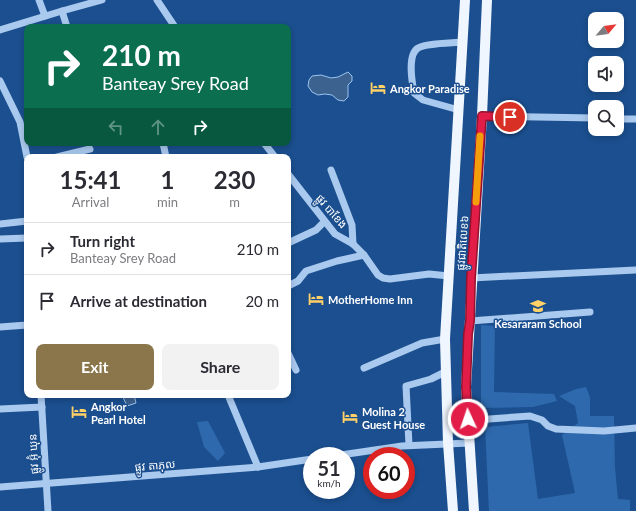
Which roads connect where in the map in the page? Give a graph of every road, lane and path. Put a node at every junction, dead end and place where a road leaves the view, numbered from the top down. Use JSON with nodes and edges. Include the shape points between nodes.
{"nodes":[{"id":1,"x":39,"y":0,"type":"edge"},
{"id":2,"x":102,"y":0,"type":"edge"},
{"id":3,"x":157,"y":0,"type":"edge"},
{"id":4,"x":464,"y":0,"type":"edge"},
{"id":5,"x":487,"y":0,"type":"edge"},
{"id":6,"x":62,"y":11,"type":"junction"},
{"id":7,"x":45,"y":16,"type":"junction"},
{"id":8,"x":66,"y":24,"type":"edge"},
{"id":9,"x":173,"y":24,"type":"edge"},
{"id":10,"x":0,"y":30,"type":"edge"},
{"id":11,"x":462,"y":42,"type":"junction"},
{"id":12,"x":0,"y":81,"type":"edge"},
{"id":13,"x":459,"y":110,"type":"junction"},
{"id":14,"x":482,"y":116,"type":"junction"},
{"id":15,"x":588,"y":118,"type":"edge"},
{"id":16,"x":624,"y":119,"type":"edge"},
{"id":17,"x":636,"y":119,"type":"edge"},
{"id":18,"x":24,"y":142,"type":"edge"},
{"id":19,"x":266,"y":146,"type":"edge"},
{"id":20,"x":90,"y":149,"type":"dead end"},
{"id":21,"x":69,"y":154,"type":"edge"},
{"id":22,"x":273,"y":154,"type":"edge"},
{"id":23,"x":332,"y":170,"type":"dead end"},
{"id":24,"x":291,"y":178,"type":"edge"},
{"id":25,"x":24,"y":221,"type":"edge"},
{"id":26,"x":324,"y":222,"type":"junction"},
{"id":27,"x":0,"y":224,"type":"edge"},
{"id":28,"x":24,"y":238,"type":"edge"},
{"id":29,"x":0,"y":239,"type":"edge"},
{"id":30,"x":291,"y":242,"type":"edge"},
{"id":31,"x":353,"y":244,"type":"junction"},
{"id":32,"x":364,"y":255,"type":"junction"},
{"id":33,"x":636,"y":270,"type":"edge"},
{"id":34,"x":449,"y":276,"type":"junction"},
{"id":35,"x":471,"y":278,"type":"junction"},
{"id":36,"x":291,"y":284,"type":"edge"},
{"id":37,"x":590,"y":312,"type":"dead end"},
{"id":38,"x":470,"y":321,"type":"junction"},
{"id":39,"x":24,"y":325,"type":"edge"},
{"id":40,"x":0,"y":327,"type":"edge"},
{"id":41,"x":445,"y":339,"type":"junction"},
{"id":42,"x":291,"y":359,"type":"edge"},
{"id":43,"x":364,"y":368,"type":"dead end"},
{"id":44,"x":296,"y":370,"type":"dead end"},
{"id":45,"x":446,"y":372,"type":"junction"},
{"id":46,"x":41,"y":398,"type":"edge"},
{"id":47,"x":229,"y":398,"type":"edge"},
{"id":48,"x":42,"y":407,"type":"junction"},
{"id":49,"x":0,"y":409,"type":"edge"},
{"id":50,"x":468,"y":419,"type":"junction"},
{"id":51,"x":447,"y":422,"type":"junction"},
{"id":52,"x":636,"y":428,"type":"edge"},
{"id":53,"x":469,"y":442,"type":"junction"},
{"id":54,"x":448,"y":443,"type":"junction"},
{"id":55,"x":409,"y":445,"type":"junction"},
{"id":56,"x":355,"y":453,"type":"edge"},
{"id":57,"x":303,"y":460,"type":"edge"},
{"id":58,"x":258,"y":467,"type":"junction"},
{"id":59,"x":46,"y":485,"type":"junction"},
{"id":60,"x":0,"y":487,"type":"edge"},
{"id":61,"x":48,"y":511,"type":"edge"},
{"id":62,"x":452,"y":511,"type":"edge"},
{"id":63,"x":474,"y":511,"type":"edge"}],
"edges":[{"from":1,"to":7,"type":"street"},
{"from":2,"to":6,"type":"street"},
{"from":3,"to":9,"type":"street"},
{"from":4,"to":11,"type":"main road","name":"ផ្លូវជាតិលេខ៦"},
{"from":5,"to":14,"type":"main road","name":"ផ្លូវជាតិលេខ៦"},
{"from":6,"to":7,"type":"street"},
{"from":6,"to":8,"type":"street"},
{"from":7,"to":10,"type":"street"},
{"from":11,"to":13,"type":"main road","name":"ផ្លូវជាតិលេខ៦"},
{"from":11,"to":13,"type":"street","via":[[423,45],[416,49],[412,58],[414,93],[423,100]]},
{"from":12,"to":18,"type":"street","via":[[20,122]]},
{"from":13,"to":34,"type":"main road","name":"ផ្លូវជាតិលេខ៦"},
{"from":14,"to":15,"type":"street"},
{"from":14,"to":35,"type":"main road","name":"ផ្លូវជាតិលេខ៦"},
{"from":16,"to":17,"type":"street"},
{"from":19,"to":22,"type":"street"},
{"from":20,"to":21,"type":"street"},
{"from":23,"to":31,"type":"street","via":[[352,225]]},
{"from":24,"to":26,"type":"street","name":"ផ្លូវ បាខែង"},
{"from":25,"to":27,"type":"street"},
{"from":26,"to":30,"type":"street","via":[[316,230]]},
{"from":26,"to":31,"type":"street","name":"ផ្លូវ បាខែង","via":[[335,234]]},
{"from":28,"to":29,"type":"street"},
{"from":31,"to":32,"type":"street","name":"ផ្លូវ បាខែង"},
{"from":32,"to":34,"type":"street","name":"ផ្លូវ បាខែង","via":[[383,278],[429,274]]},
{"from":32,"to":36,"type":"street","via":[[306,271],[298,281]]},
{"from":33,"to":35,"type":"street"},
{"from":34,"to":41,"type":"main road","name":"ផ្លូវជាតិលេខ៦"},
{"from":35,"to":38,"type":"main road","name":"ផ្លូវជាតិលេខ៦"},
{"from":37,"to":38,"type":"street"},
{"from":38,"to":50,"type":"main road","name":"ផ្លូវជាតិលេខ៦","via":[[466,387]]},
{"from":39,"to":40,"type":"street"},
{"from":41,"to":43,"type":"street","via":[[422,343]]},
{"from":41,"to":45,"type":"main road","name":"ផ្លូវជាតិលេខ៦"},
{"from":42,"to":44,"type":"street"},
{"from":45,"to":51,"type":"main road","name":"ផ្លូវជាតិលេខ៦"},
{"from":45,"to":55,"type":"street","via":[[406,386]]},
{"from":46,"to":48,"type":"street","name":"ផ្លូវ អ៊ុំ ឃុន"},
{"from":47,"to":58,"type":"street"},
{"from":48,"to":49,"type":"street"},
{"from":48,"to":59,"type":"street","name":"ផ្លូវ អ៊ុំ ឃុន"},
{"from":50,"to":51,"type":"street"},
{"from":50,"to":52,"type":"street","via":[[530,416],[556,429],[604,431]]},
{"from":50,"to":53,"type":"main road","name":"ផ្លូវជាតិលេខ៦"},
{"from":51,"to":54,"type":"main road","name":"ផ្លូវជាតិលេខ៦"},
{"from":53,"to":54,"type":"street"},
{"from":53,"to":63,"type":"main road","name":"ផ្លូវជាតិលេខ៦"},
{"from":54,"to":55,"type":"street"},
{"from":54,"to":62,"type":"main road","name":"ផ្លូវជាតិលេខ៦"},
{"from":55,"to":56,"type":"street"},
{"from":57,"to":58,"type":"street","name":"ផ្លូវ តាភុល"},
{"from":58,"to":59,"type":"street","name":"ផ្លូវ តាភុល"},
{"from":59,"to":60,"type":"street","name":"ផ្លូវ តាភុល"},
{"from":59,"to":61,"type":"street","name":"ផ្លូវ អ៊ុំ ឃុន"}]}
